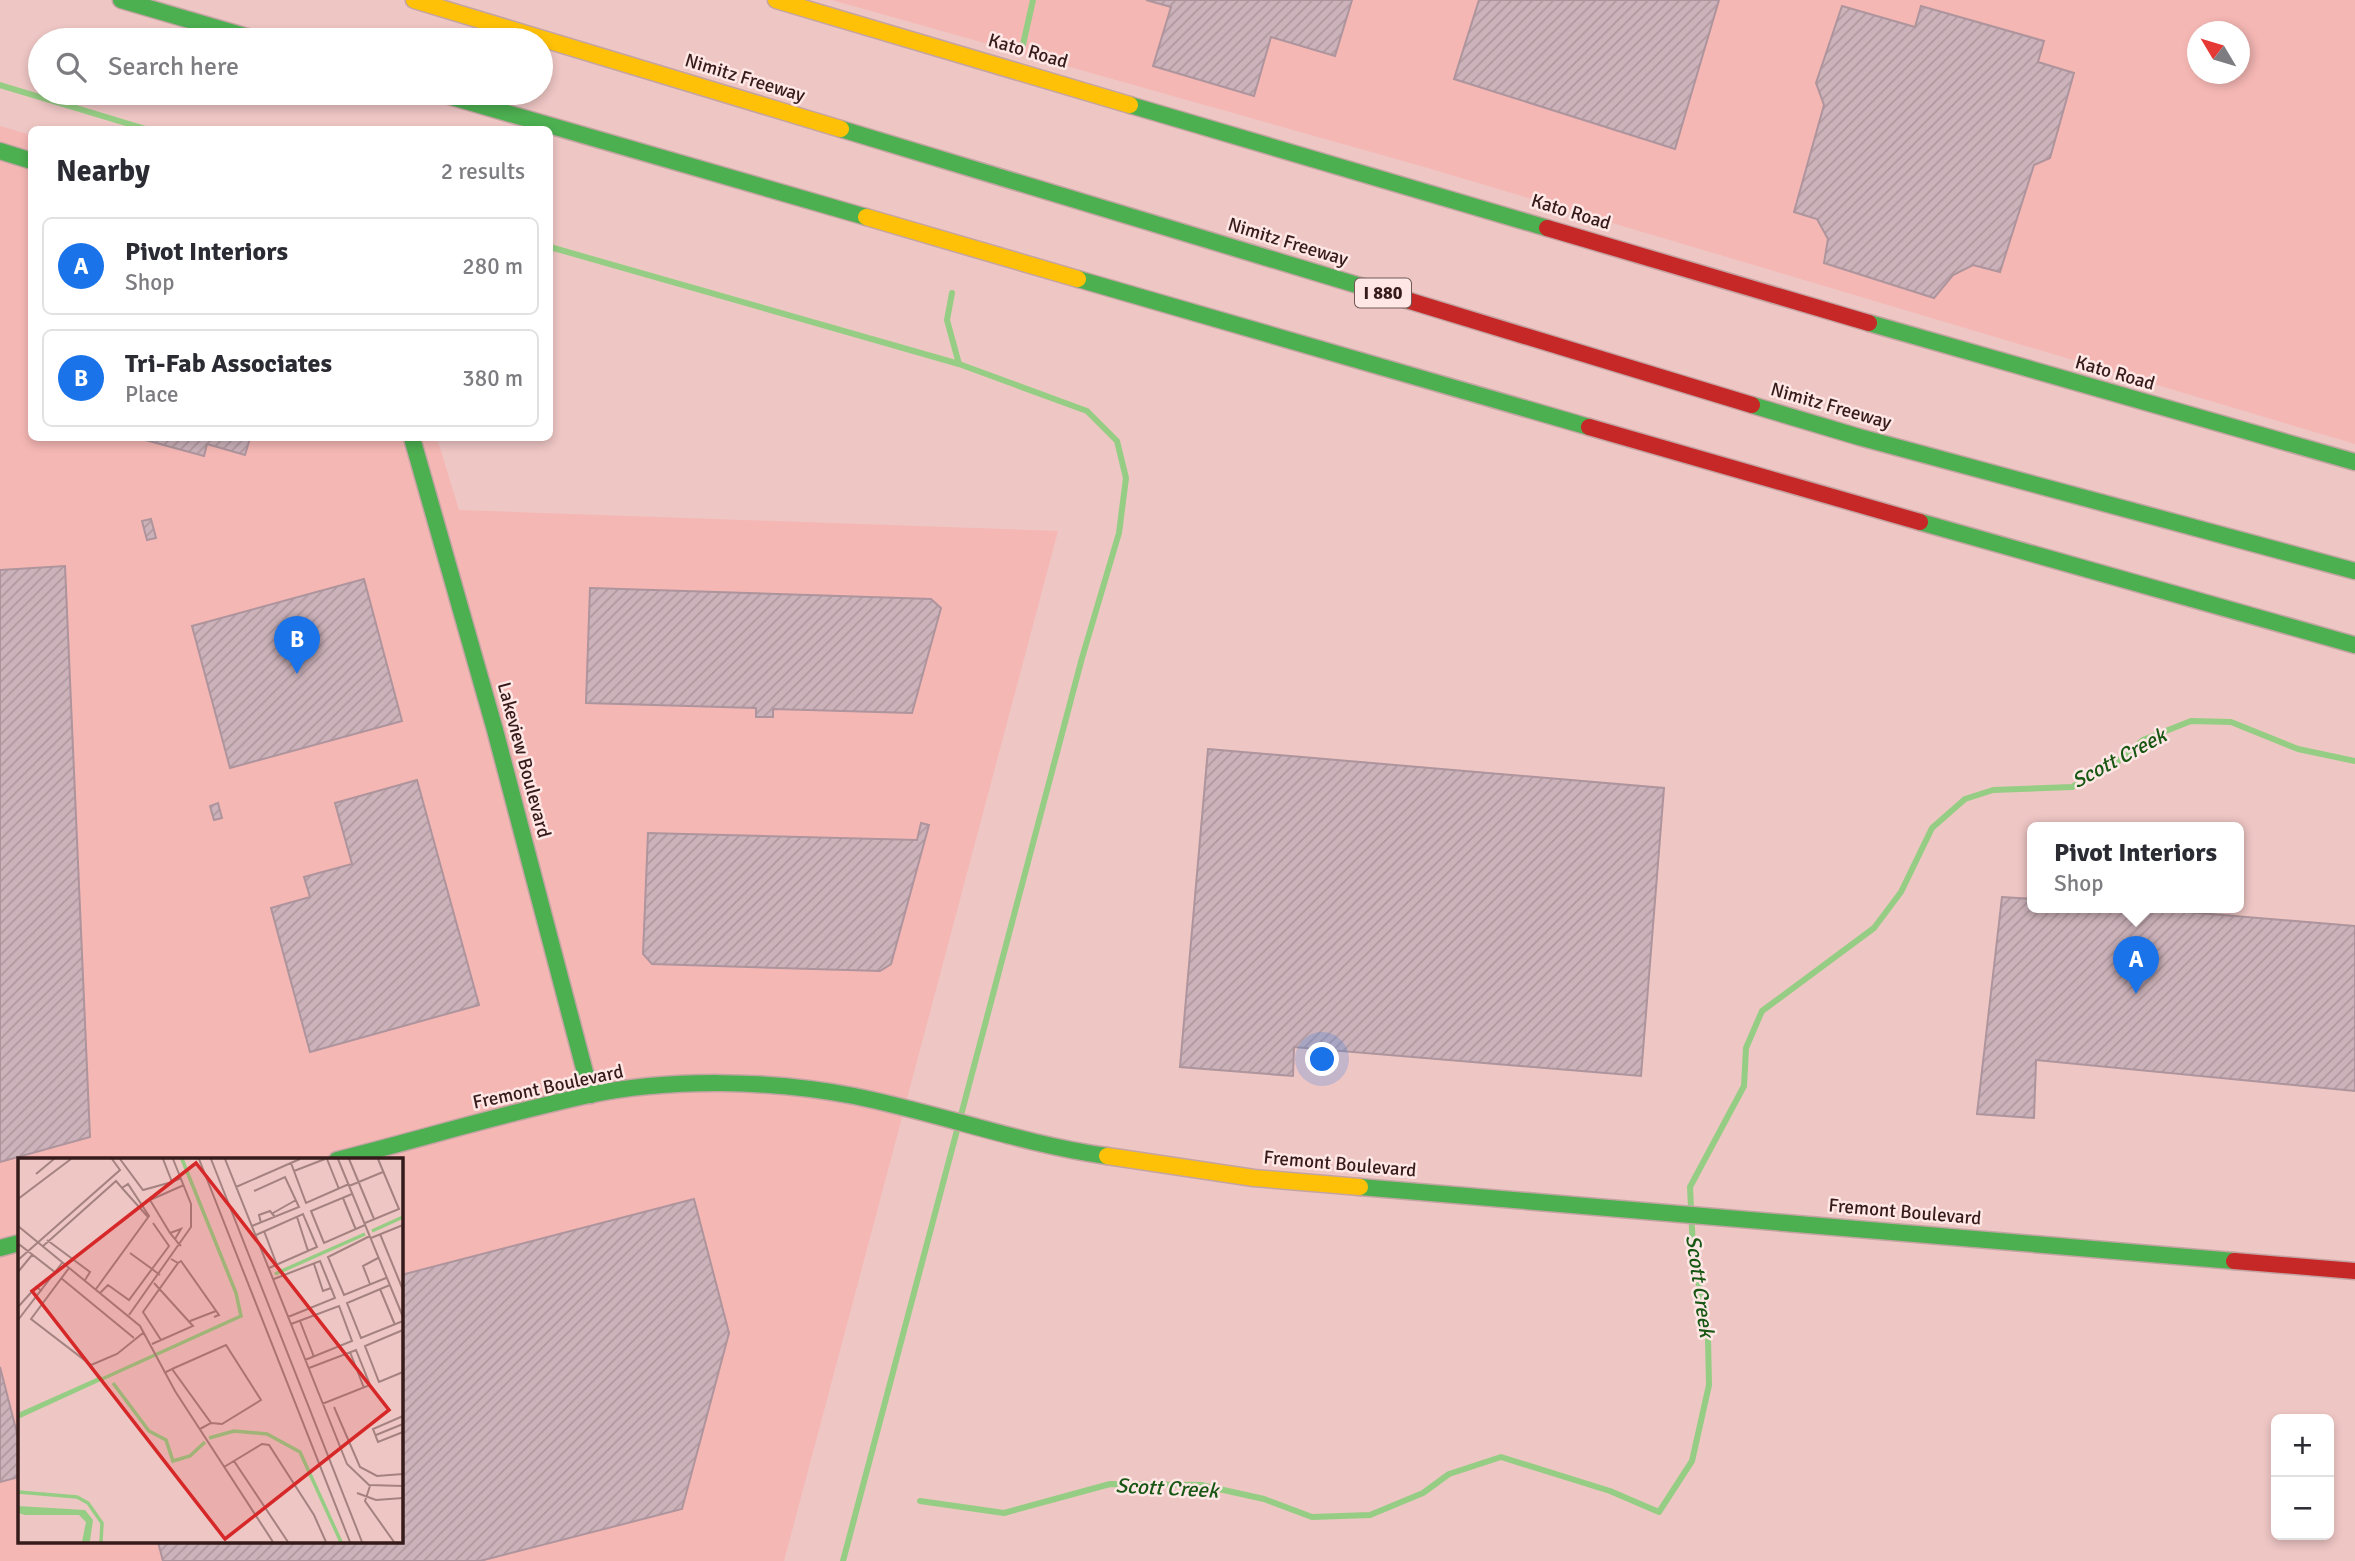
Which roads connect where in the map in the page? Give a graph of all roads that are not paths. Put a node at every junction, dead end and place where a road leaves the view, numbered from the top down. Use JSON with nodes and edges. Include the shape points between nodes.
{"nodes":[{"id":1,"x":121,"y":0,"type":"edge"},
{"id":2,"x":414,"y":0,"type":"edge"},
{"id":3,"x":776,"y":0,"type":"edge"},
{"id":4,"x":217,"y":28,"type":"edge"},
{"id":5,"x":507,"y":28,"type":"edge"},
{"id":6,"x":553,"y":42,"type":"edge"},
{"id":7,"x":479,"y":105,"type":"edge"},
{"id":8,"x":552,"y":126,"type":"edge"},
{"id":9,"x":553,"y":126,"type":"edge"},
{"id":10,"x":0,"y":152,"type":"edge"},
{"id":11,"x":28,"y":160,"type":"edge"},
{"id":12,"x":413,"y":441,"type":"edge"},
{"id":13,"x":2355,"y":462,"type":"edge"},
{"id":14,"x":2355,"y":571,"type":"edge"},
{"id":15,"x":2355,"y":645,"type":"edge"},
{"id":16,"x":591,"y":1095,"type":"junction"},
{"id":17,"x":345,"y":1158,"type":"edge"},
{"id":18,"x":18,"y":1243,"type":"edge"},
{"id":19,"x":0,"y":1248,"type":"edge"},
{"id":20,"x":2355,"y":1271,"type":"edge"}],
"edges":[{"from":1,"to":4,"type":"main road"},
{"from":2,"to":5,"type":"main road","name":"Nimitz Freeway","number":"I 880"},
{"from":3,"to":13,"type":"main road","name":"Kato Road"},
{"from":6,"to":14,"type":"main road","name":"Nimitz Freeway","number":"I 880","via":[[1859,437]]},
{"from":7,"to":8,"type":"main road"},
{"from":9,"to":15,"type":"main road"},
{"from":10,"to":11,"type":"main road"},
{"from":12,"to":16,"type":"main road","name":"Lakeview Boulevard"},
{"from":16,"to":17,"type":"main road","name":"Fremont Boulevard"},
{"from":16,"to":20,"type":"main road","name":"Fremont Boulevard","via":[[705,1084],[807,1088],[894,1105],[1070,1151],[1254,1178]]},
{"from":18,"to":19,"type":"main road"}]}
